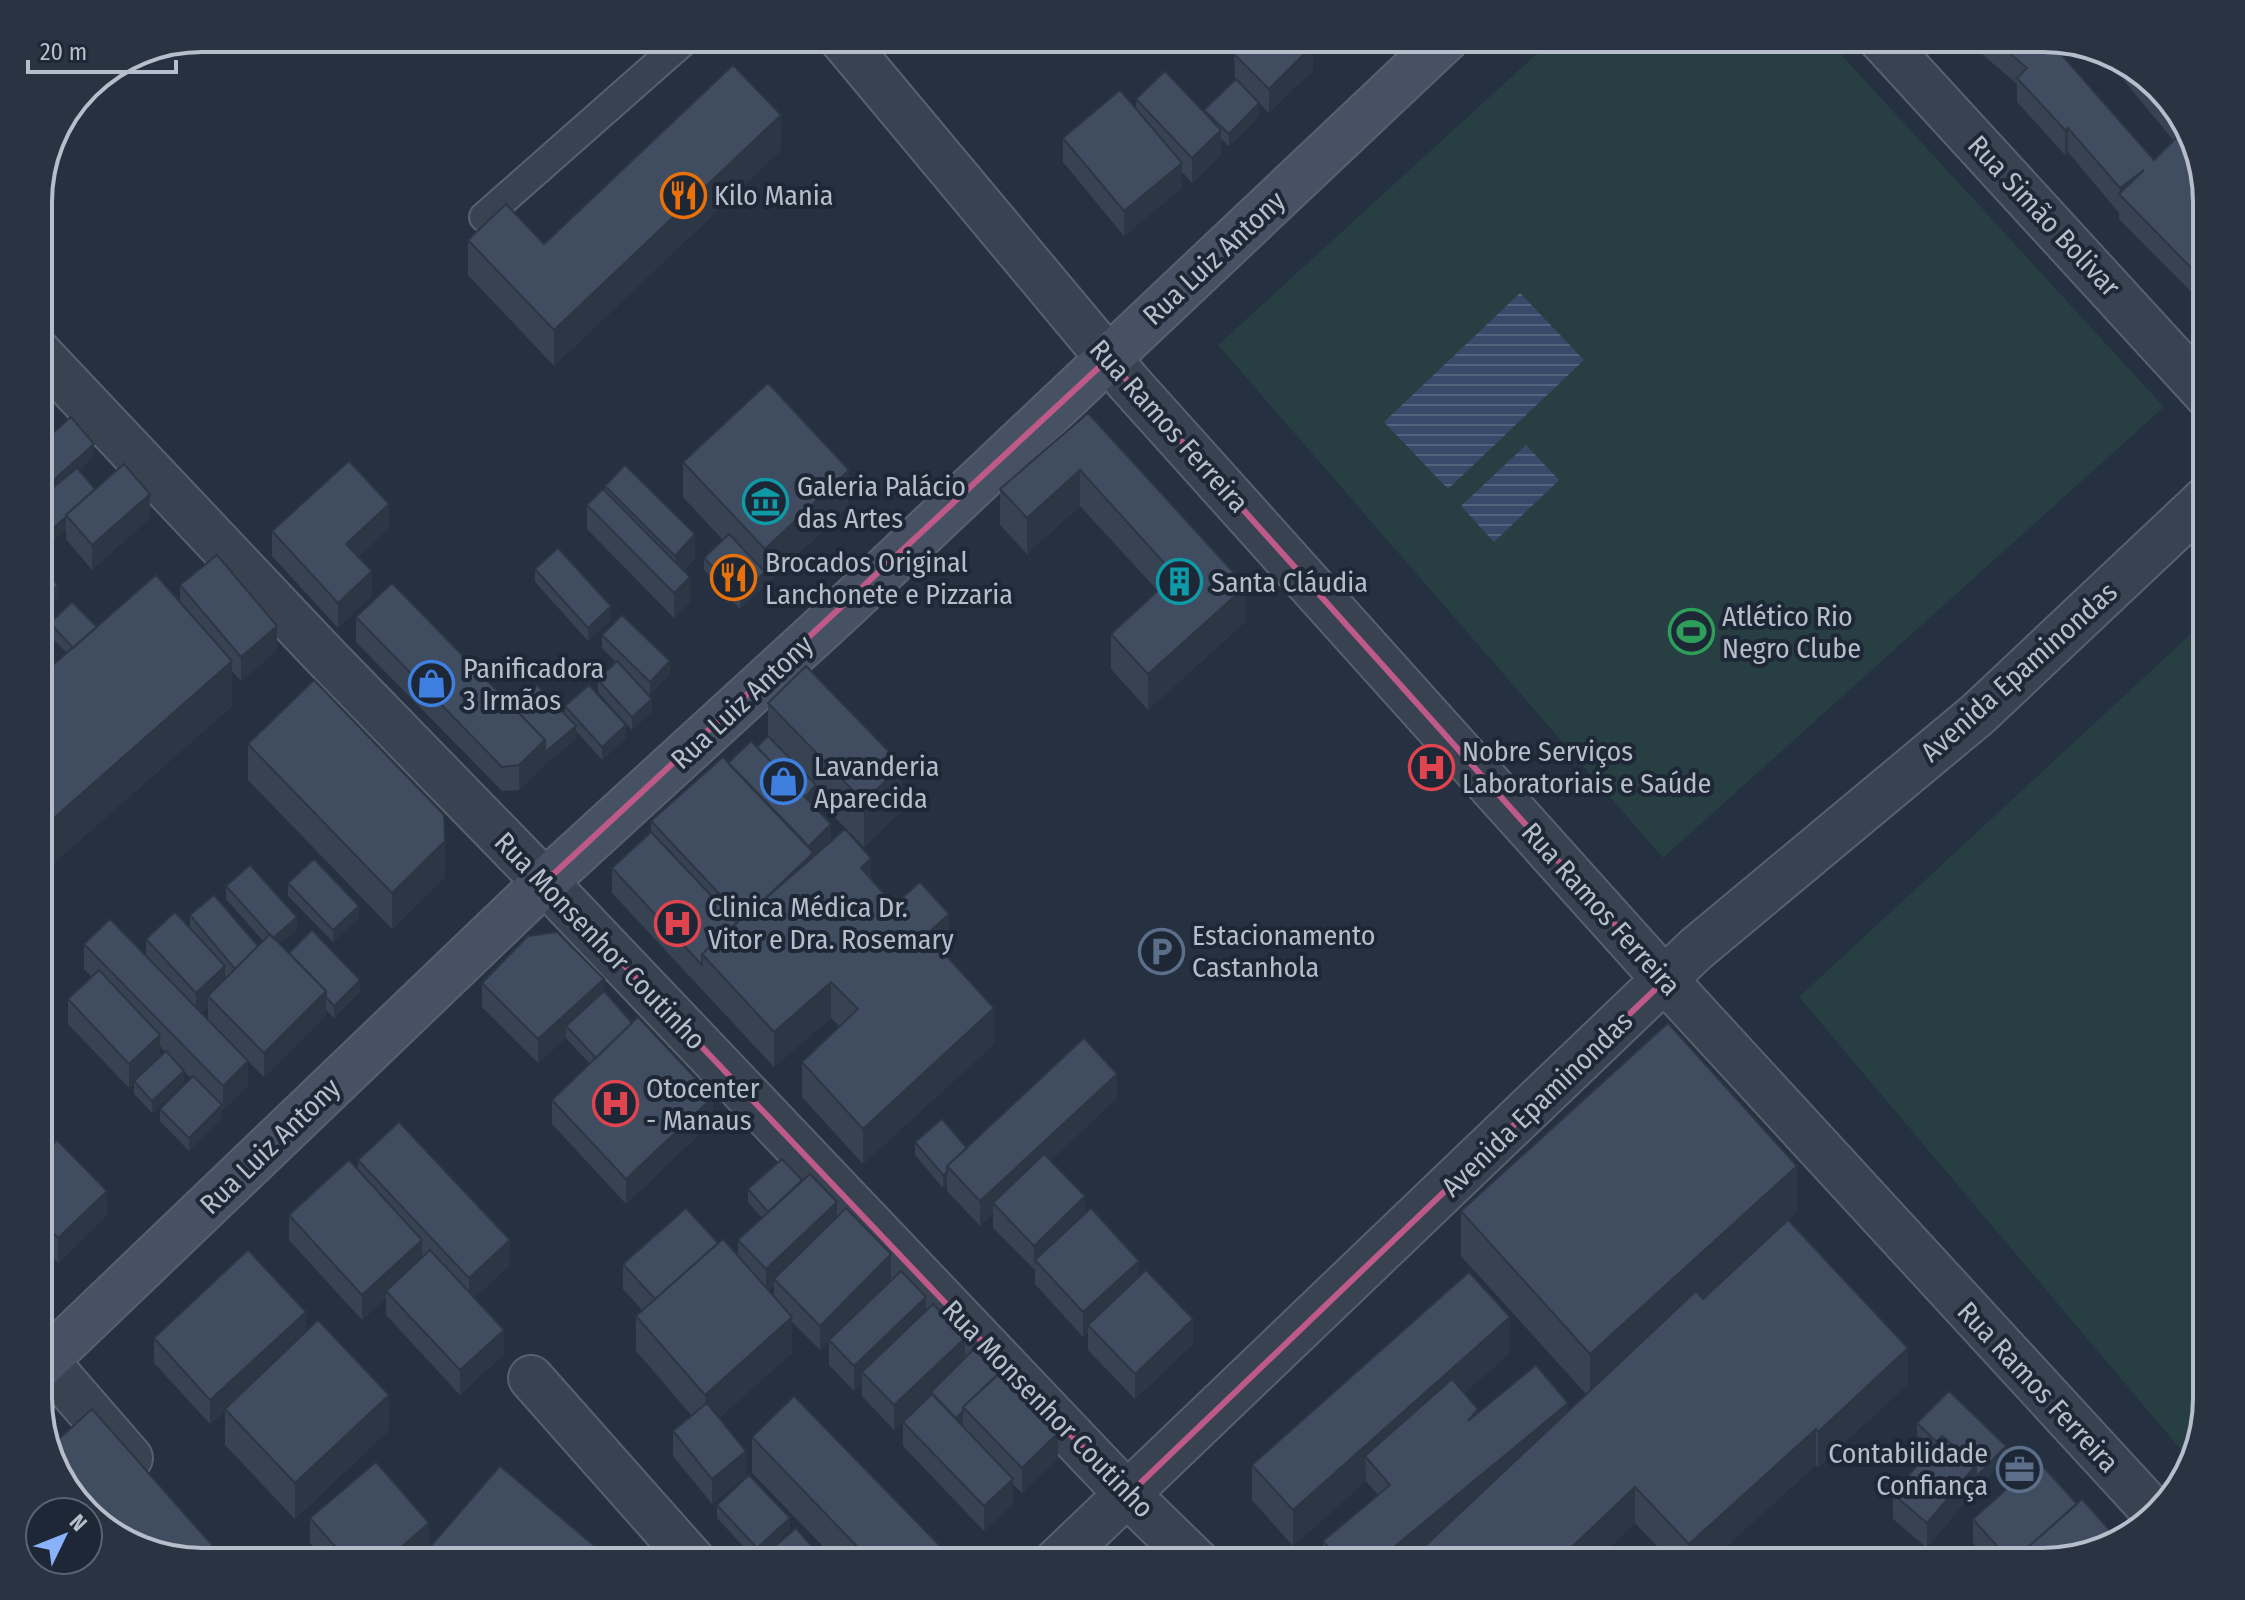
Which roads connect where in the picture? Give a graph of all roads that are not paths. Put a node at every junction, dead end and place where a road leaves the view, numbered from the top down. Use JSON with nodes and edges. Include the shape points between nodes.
{"nodes":[{"id":1,"x":671,"y":52,"type":"edge"},
{"id":2,"x":853,"y":52,"type":"edge"},
{"id":3,"x":1432,"y":52,"type":"edge"},
{"id":4,"x":1893,"y":52,"type":"edge"},
{"id":5,"x":484,"y":217,"type":"dead end"},
{"id":6,"x":1108,"y":359,"type":"junction"},
{"id":7,"x":52,"y":367,"type":"edge"},
{"id":8,"x":2193,"y":380,"type":"edge"},
{"id":9,"x":2193,"y":511,"type":"edge"},
{"id":10,"x":545,"y":882,"type":"junction"},
{"id":11,"x":1665,"y":980,"type":"junction"},
{"id":12,"x":52,"y":1350,"type":"edge"},
{"id":13,"x":52,"y":1372,"type":"edge"},
{"id":14,"x":531,"y":1378,"type":"dead end"},
{"id":15,"x":159,"y":1491,"type":"edge"},
{"id":16,"x":1128,"y":1495,"type":"junction"},
{"id":17,"x":2148,"y":1505,"type":"edge"},
{"id":18,"x":682,"y":1548,"type":"edge"},
{"id":19,"x":1071,"y":1548,"type":"edge"},
{"id":20,"x":1183,"y":1548,"type":"edge"}],
"edges":[{"from":1,"to":5,"type":"lane"},
{"from":2,"to":6,"type":"street","name":"Rua Ramos Ferreira"},
{"from":3,"to":6,"type":"main road","name":"Rua Luiz Antony"},
{"from":4,"to":8,"type":"street","name":"Rua Simão Bolivar"},
{"from":6,"to":10,"type":"main road","name":"Rua Luiz Antony"},
{"from":6,"to":11,"type":"street","name":"Rua Ramos Ferreira"},
{"from":7,"to":10,"type":"street","name":"Rua Monsenhor Coutinho"},
{"from":9,"to":11,"type":"street","name":"Avenida Epaminondas","via":[[1978,714]]},
{"from":10,"to":12,"type":"main road","name":"Rua Luiz Antony"},
{"from":10,"to":16,"type":"street","name":"Rua Monsenhor Coutinho"},
{"from":11,"to":16,"type":"street","name":"Avenida Epaminondas"},
{"from":11,"to":17,"type":"street","name":"Rua Ramos Ferreira"},
{"from":13,"to":15,"type":"street"},
{"from":14,"to":18,"type":"street"},
{"from":16,"to":19,"type":"street","name":"Avenida Epaminondas"},
{"from":16,"to":20,"type":"street","name":"Rua Monsenhor Coutinho"}]}
